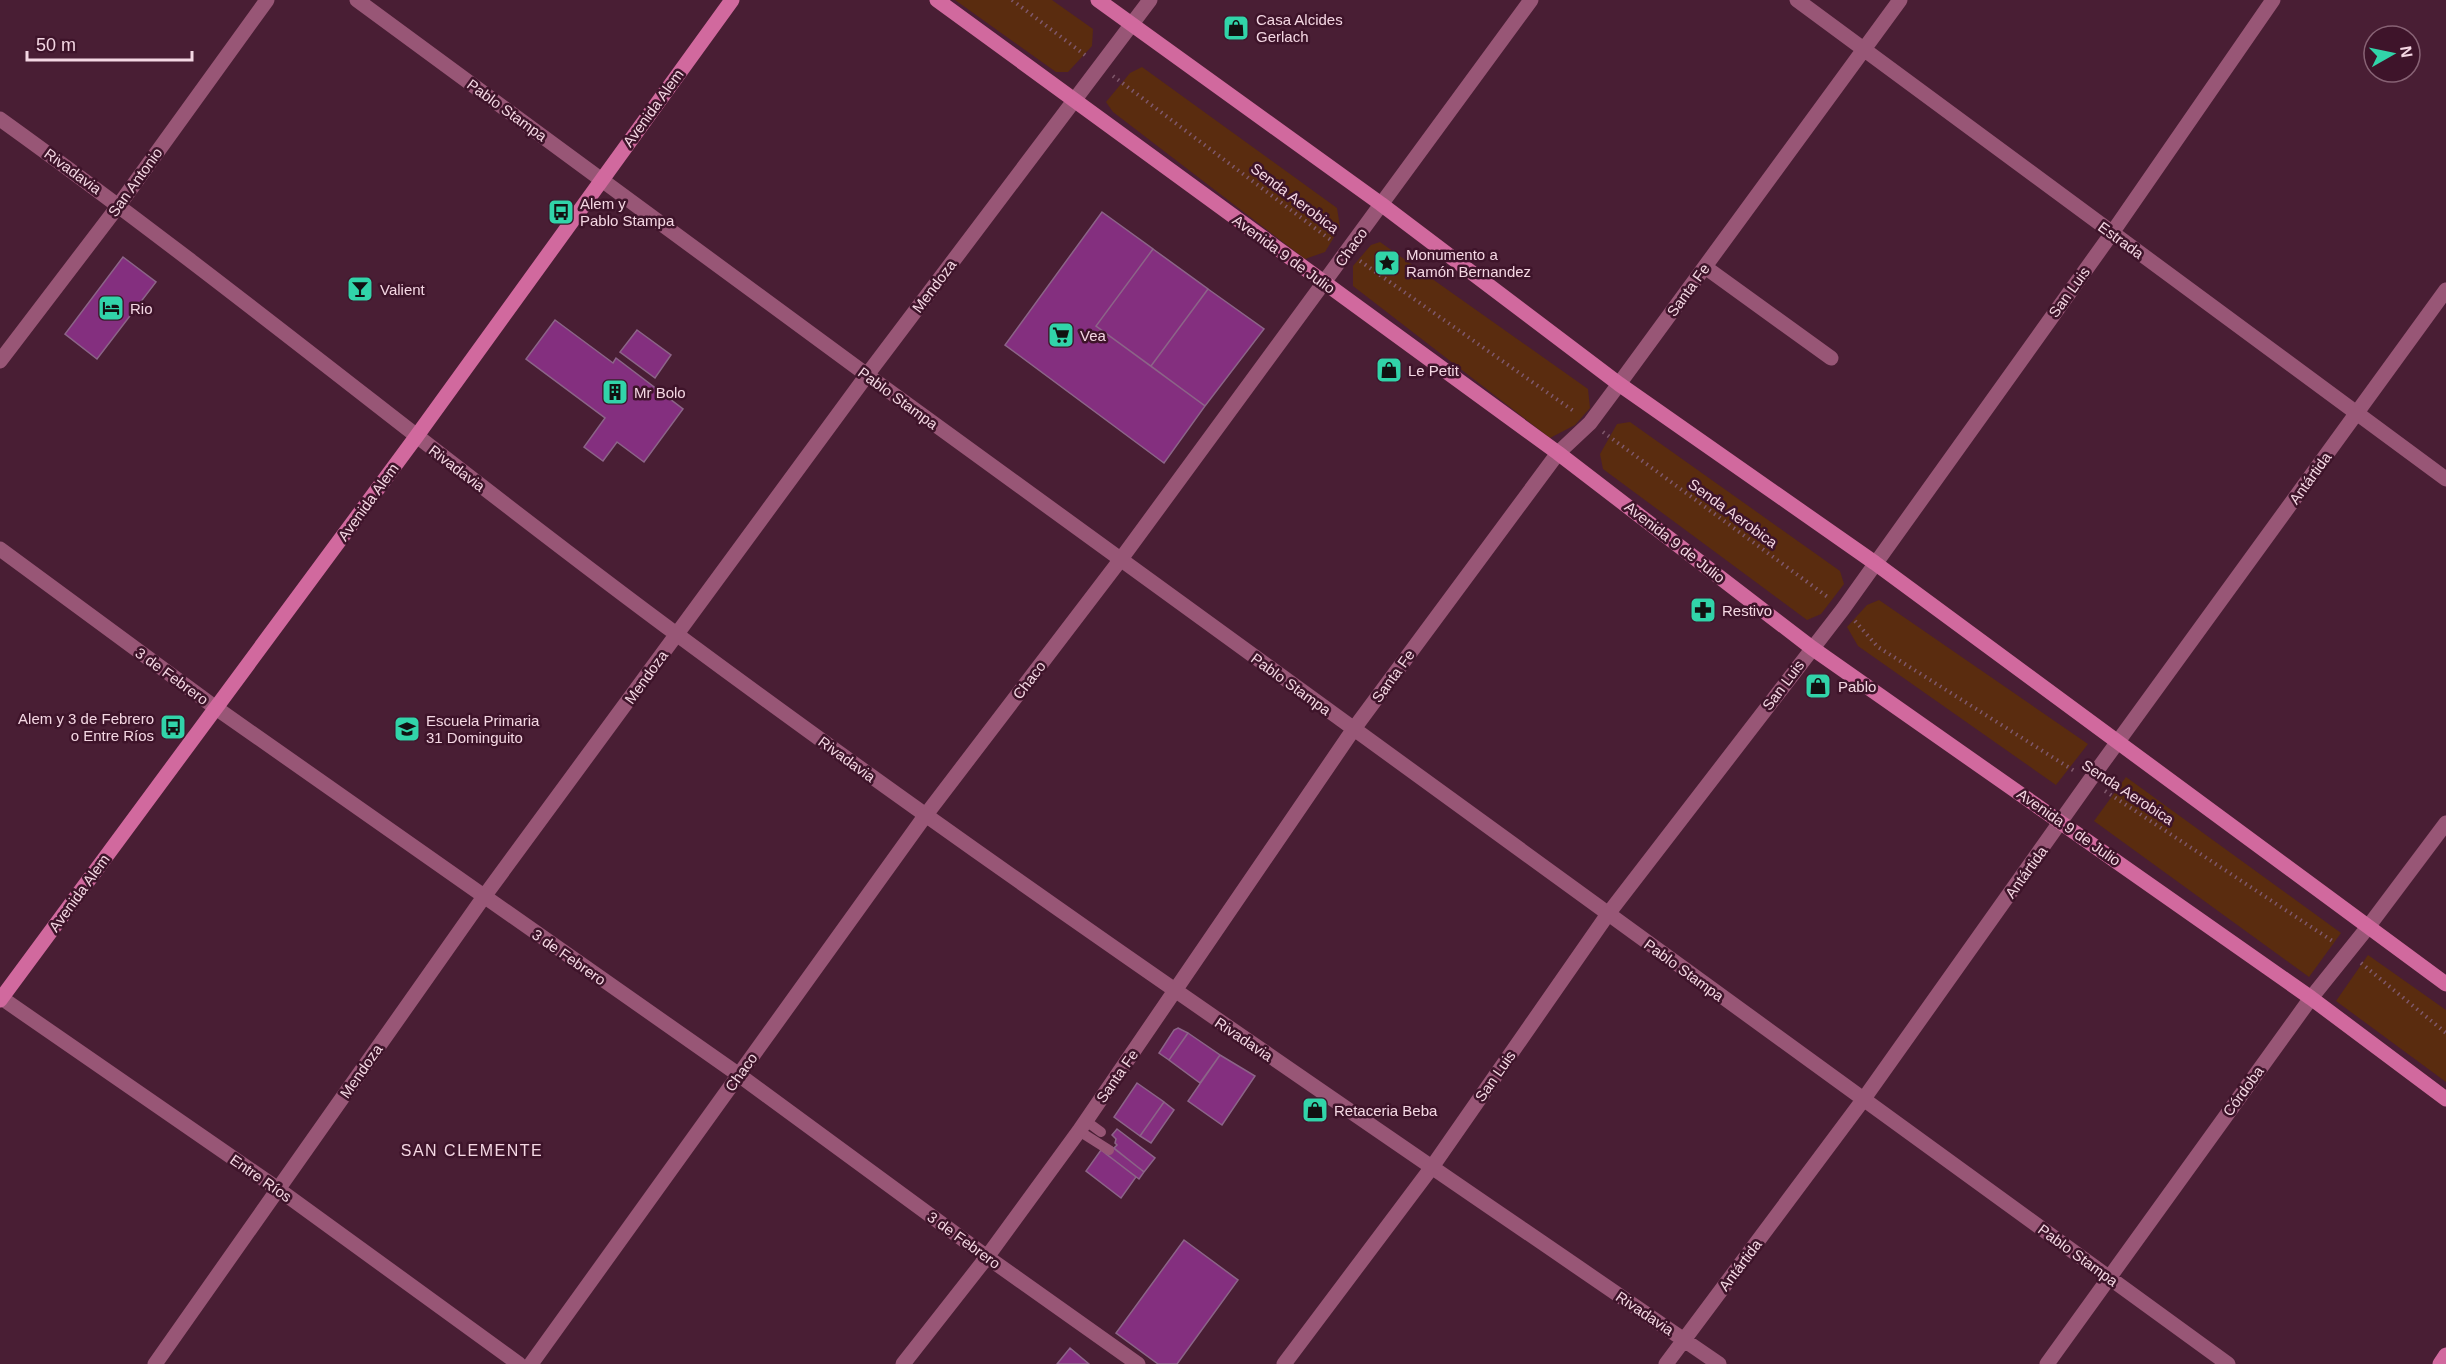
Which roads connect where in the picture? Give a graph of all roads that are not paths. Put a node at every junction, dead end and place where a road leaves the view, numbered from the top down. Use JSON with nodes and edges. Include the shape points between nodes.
{"nodes":[{"id":1,"x":267,"y":0,"type":"edge"},
{"id":2,"x":357,"y":0,"type":"edge"},
{"id":3,"x":732,"y":0,"type":"edge"},
{"id":4,"x":937,"y":0,"type":"edge"},
{"id":5,"x":1098,"y":0,"type":"edge"},
{"id":6,"x":1150,"y":0,"type":"edge"},
{"id":7,"x":1531,"y":0,"type":"edge"},
{"id":8,"x":1797,"y":0,"type":"edge"},
{"id":9,"x":1900,"y":0,"type":"edge"},
{"id":10,"x":2273,"y":0,"type":"edge"},
{"id":11,"x":1131,"y":26,"type":"junction"},
{"id":12,"x":1865,"y":48,"type":"junction"},
{"id":13,"x":1073,"y":99,"type":"junction"},
{"id":14,"x":0,"y":119,"type":"edge"},
{"id":15,"x":602,"y":178,"type":"junction"},
{"id":16,"x":1381,"y":204,"type":"junction"},
{"id":17,"x":119,"y":205,"type":"junction"},
{"id":18,"x":2112,"y":232,"type":"junction"},
{"id":19,"x":1705,"y":267,"type":"junction"},
{"id":20,"x":1324,"y":283,"type":"junction"},
{"id":21,"x":2446,"y":290,"type":"edge"},
{"id":22,"x":1831,"y":358,"type":"dead end"},
{"id":23,"x":0,"y":361,"type":"edge"},
{"id":24,"x":867,"y":375,"type":"junction"},
{"id":25,"x":1619,"y":384,"type":"junction"},
{"id":26,"x":2358,"y":412,"type":"junction"},
{"id":27,"x":416,"y":437,"type":"junction"},
{"id":28,"x":1558,"y":453,"type":"junction"},
{"id":29,"x":2446,"y":479,"type":"edge"},
{"id":30,"x":0,"y":549,"type":"edge"},
{"id":31,"x":1121,"y":559,"type":"junction"},
{"id":32,"x":1875,"y":563,"type":"junction"},
{"id":33,"x":677,"y":635,"type":"junction"},
{"id":34,"x":1812,"y":648,"type":"junction"},
{"id":35,"x":216,"y":708,"type":"junction"},
{"id":36,"x":1353,"y":730,"type":"junction"},
{"id":37,"x":2119,"y":742,"type":"junction"},
{"id":38,"x":925,"y":816,"type":"junction"},
{"id":39,"x":2062,"y":822,"type":"junction"},
{"id":40,"x":2446,"y":823,"type":"edge"},
{"id":41,"x":483,"y":898,"type":"junction"},
{"id":42,"x":1608,"y":914,"type":"junction"},
{"id":43,"x":2368,"y":927,"type":"junction"},
{"id":44,"x":2446,"y":984,"type":"edge"},
{"id":45,"x":1175,"y":992,"type":"junction"},
{"id":46,"x":1,"y":998,"type":"edge"},
{"id":47,"x":2311,"y":998,"type":"junction"},
{"id":48,"x":739,"y":1075,"type":"junction"},
{"id":49,"x":2446,"y":1099,"type":"edge"},
{"id":50,"x":1863,"y":1100,"type":"junction"},
{"id":51,"x":1082,"y":1126,"type":"junction"},
{"id":52,"x":1101,"y":1132,"type":"dead end"},
{"id":53,"x":1109,"y":1150,"type":"dead end"},
{"id":54,"x":1431,"y":1167,"type":"junction"},
{"id":55,"x":278,"y":1189,"type":"junction"},
{"id":56,"x":987,"y":1257,"type":"junction"},
{"id":57,"x":2110,"y":1278,"type":"junction"},
{"id":58,"x":1684,"y":1340,"type":"junction"},
{"id":59,"x":2446,"y":1355,"type":"edge"},
{"id":60,"x":155,"y":1364,"type":"edge"},
{"id":61,"x":519,"y":1364,"type":"edge"},
{"id":62,"x":531,"y":1364,"type":"edge"},
{"id":63,"x":903,"y":1364,"type":"edge"},
{"id":64,"x":1138,"y":1364,"type":"edge"},
{"id":65,"x":1284,"y":1364,"type":"edge"},
{"id":66,"x":1666,"y":1364,"type":"edge"},
{"id":67,"x":1719,"y":1364,"type":"edge"},
{"id":68,"x":2047,"y":1364,"type":"edge"},
{"id":69,"x":2228,"y":1364,"type":"edge"},
{"id":70,"x":2440,"y":1364,"type":"edge"}],
"edges":[{"from":1,"to":17,"type":"street","name":"San Antonio"},
{"from":2,"to":15,"type":"street","name":"Pablo Stampa"},
{"from":3,"to":15,"type":"main road","name":"Avenida Alem"},
{"from":4,"to":13,"type":"main road","name":"Avenida 9 de Julio"},
{"from":5,"to":11,"type":"main road"},
{"from":6,"to":11,"type":"street","name":"Mendoza"},
{"from":7,"to":16,"type":"street","name":"Chaco"},
{"from":8,"to":12,"type":"street","name":"Estrada"},
{"from":9,"to":12,"type":"street","name":"Santa Fe"},
{"from":10,"to":18,"type":"street","name":"San Luis"},
{"from":11,"to":13,"type":"street","name":"Mendoza"},
{"from":11,"to":16,"type":"main road"},
{"from":12,"to":18,"type":"street","name":"Estrada"},
{"from":12,"to":19,"type":"street","name":"Santa Fe"},
{"from":13,"to":20,"type":"main road","name":"Avenida 9 de Julio"},
{"from":13,"to":24,"type":"street","name":"Mendoza"},
{"from":14,"to":17,"type":"street","name":"Rivadavia"},
{"from":15,"to":24,"type":"street","name":"Pablo Stampa"},
{"from":15,"to":27,"type":"main road","name":"Avenida Alem"},
{"from":16,"to":20,"type":"street","name":"Chaco"},
{"from":16,"to":25,"type":"main road"},
{"from":17,"to":23,"type":"street","name":"San Antonio"},
{"from":17,"to":27,"type":"street","name":"Rivadavia"},
{"from":18,"to":26,"type":"street","name":"Estrada"},
{"from":18,"to":32,"type":"street","name":"San Luis"},
{"from":19,"to":22,"type":"street"},
{"from":19,"to":25,"type":"street","name":"Santa Fe"},
{"from":20,"to":28,"type":"main road","name":"Avenida 9 de Julio"},
{"from":20,"to":31,"type":"street","name":"Chaco"},
{"from":21,"to":26,"type":"street","name":"Antártida"},
{"from":24,"to":31,"type":"street","name":"Pablo Stampa"},
{"from":24,"to":33,"type":"street","name":"Mendoza"},
{"from":25,"to":28,"type":"street","name":"Santa Fe","via":[[1590,423]]},
{"from":25,"to":32,"type":"main road"},
{"from":26,"to":29,"type":"street","name":"Estrada"},
{"from":26,"to":37,"type":"street","name":"Antártida"},
{"from":27,"to":33,"type":"street","name":"Rivadavia"},
{"from":27,"to":35,"type":"main road","name":"Avenida Alem"},
{"from":28,"to":34,"type":"main road","name":"Avenida 9 de Julio"},
{"from":28,"to":36,"type":"street","name":"Santa Fe"},
{"from":30,"to":35,"type":"street","name":"3 de Febrero"},
{"from":31,"to":36,"type":"street","name":"Pablo Stampa"},
{"from":31,"to":38,"type":"street","name":"Chaco"},
{"from":32,"to":34,"type":"street","name":"San Luis"},
{"from":32,"to":37,"type":"main road"},
{"from":33,"to":38,"type":"street","name":"Rivadavia"},
{"from":33,"to":41,"type":"street","name":"Mendoza"},
{"from":34,"to":39,"type":"main road","name":"Avenida 9 de Julio"},
{"from":34,"to":42,"type":"street","name":"San Luis"},
{"from":35,"to":41,"type":"street","name":"3 de Febrero"},
{"from":35,"to":46,"type":"main road","name":"Avenida Alem"},
{"from":36,"to":42,"type":"street","name":"Pablo Stampa"},
{"from":36,"to":45,"type":"street","name":"Santa Fe"},
{"from":37,"to":39,"type":"street","name":"Antártida"},
{"from":37,"to":43,"type":"main road"},
{"from":38,"to":45,"type":"street","name":"Rivadavia"},
{"from":38,"to":48,"type":"street","name":"Chaco"},
{"from":39,"to":47,"type":"main road","name":"Avenida 9 de Julio"},
{"from":39,"to":50,"type":"street","name":"Antártida"},
{"from":40,"to":43,"type":"street","name":"Córdoba"},
{"from":41,"to":48,"type":"street","name":"3 de Febrero"},
{"from":41,"to":55,"type":"street","name":"Mendoza"},
{"from":42,"to":50,"type":"street","name":"Pablo Stampa"},
{"from":42,"to":54,"type":"street","name":"San Luis"},
{"from":43,"to":44,"type":"main road"},
{"from":43,"to":47,"type":"street","name":"Córdoba"},
{"from":45,"to":51,"type":"street","name":"Santa Fe"},
{"from":45,"to":54,"type":"street","name":"Rivadavia"},
{"from":46,"to":55,"type":"street","name":"Entre Ríos"},
{"from":47,"to":49,"type":"main road","name":"Avenida 9 de Julio"},
{"from":47,"to":57,"type":"street","name":"Córdoba"},
{"from":48,"to":56,"type":"street","name":"3 de Febrero"},
{"from":48,"to":62,"type":"street","name":"Chaco"},
{"from":50,"to":57,"type":"street","name":"Pablo Stampa"},
{"from":50,"to":58,"type":"street","name":"Antártida"},
{"from":51,"to":52,"type":"lane"},
{"from":51,"to":53,"type":"lane"},
{"from":51,"to":56,"type":"street","name":"Santa Fe"},
{"from":54,"to":58,"type":"street","name":"Rivadavia"},
{"from":54,"to":65,"type":"street","name":"San Luis"},
{"from":55,"to":60,"type":"street","name":"Mendoza"},
{"from":55,"to":61,"type":"street","name":"Entre Ríos"},
{"from":56,"to":63,"type":"street","name":"Santa Fe"},
{"from":56,"to":64,"type":"street","name":"3 de Febrero"},
{"from":57,"to":68,"type":"street","name":"Córdoba"},
{"from":57,"to":69,"type":"street","name":"Pablo Stampa"},
{"from":58,"to":66,"type":"street","name":"Antártida"},
{"from":58,"to":67,"type":"street","name":"Rivadavia"},
{"from":59,"to":70,"type":"main road"}]}
